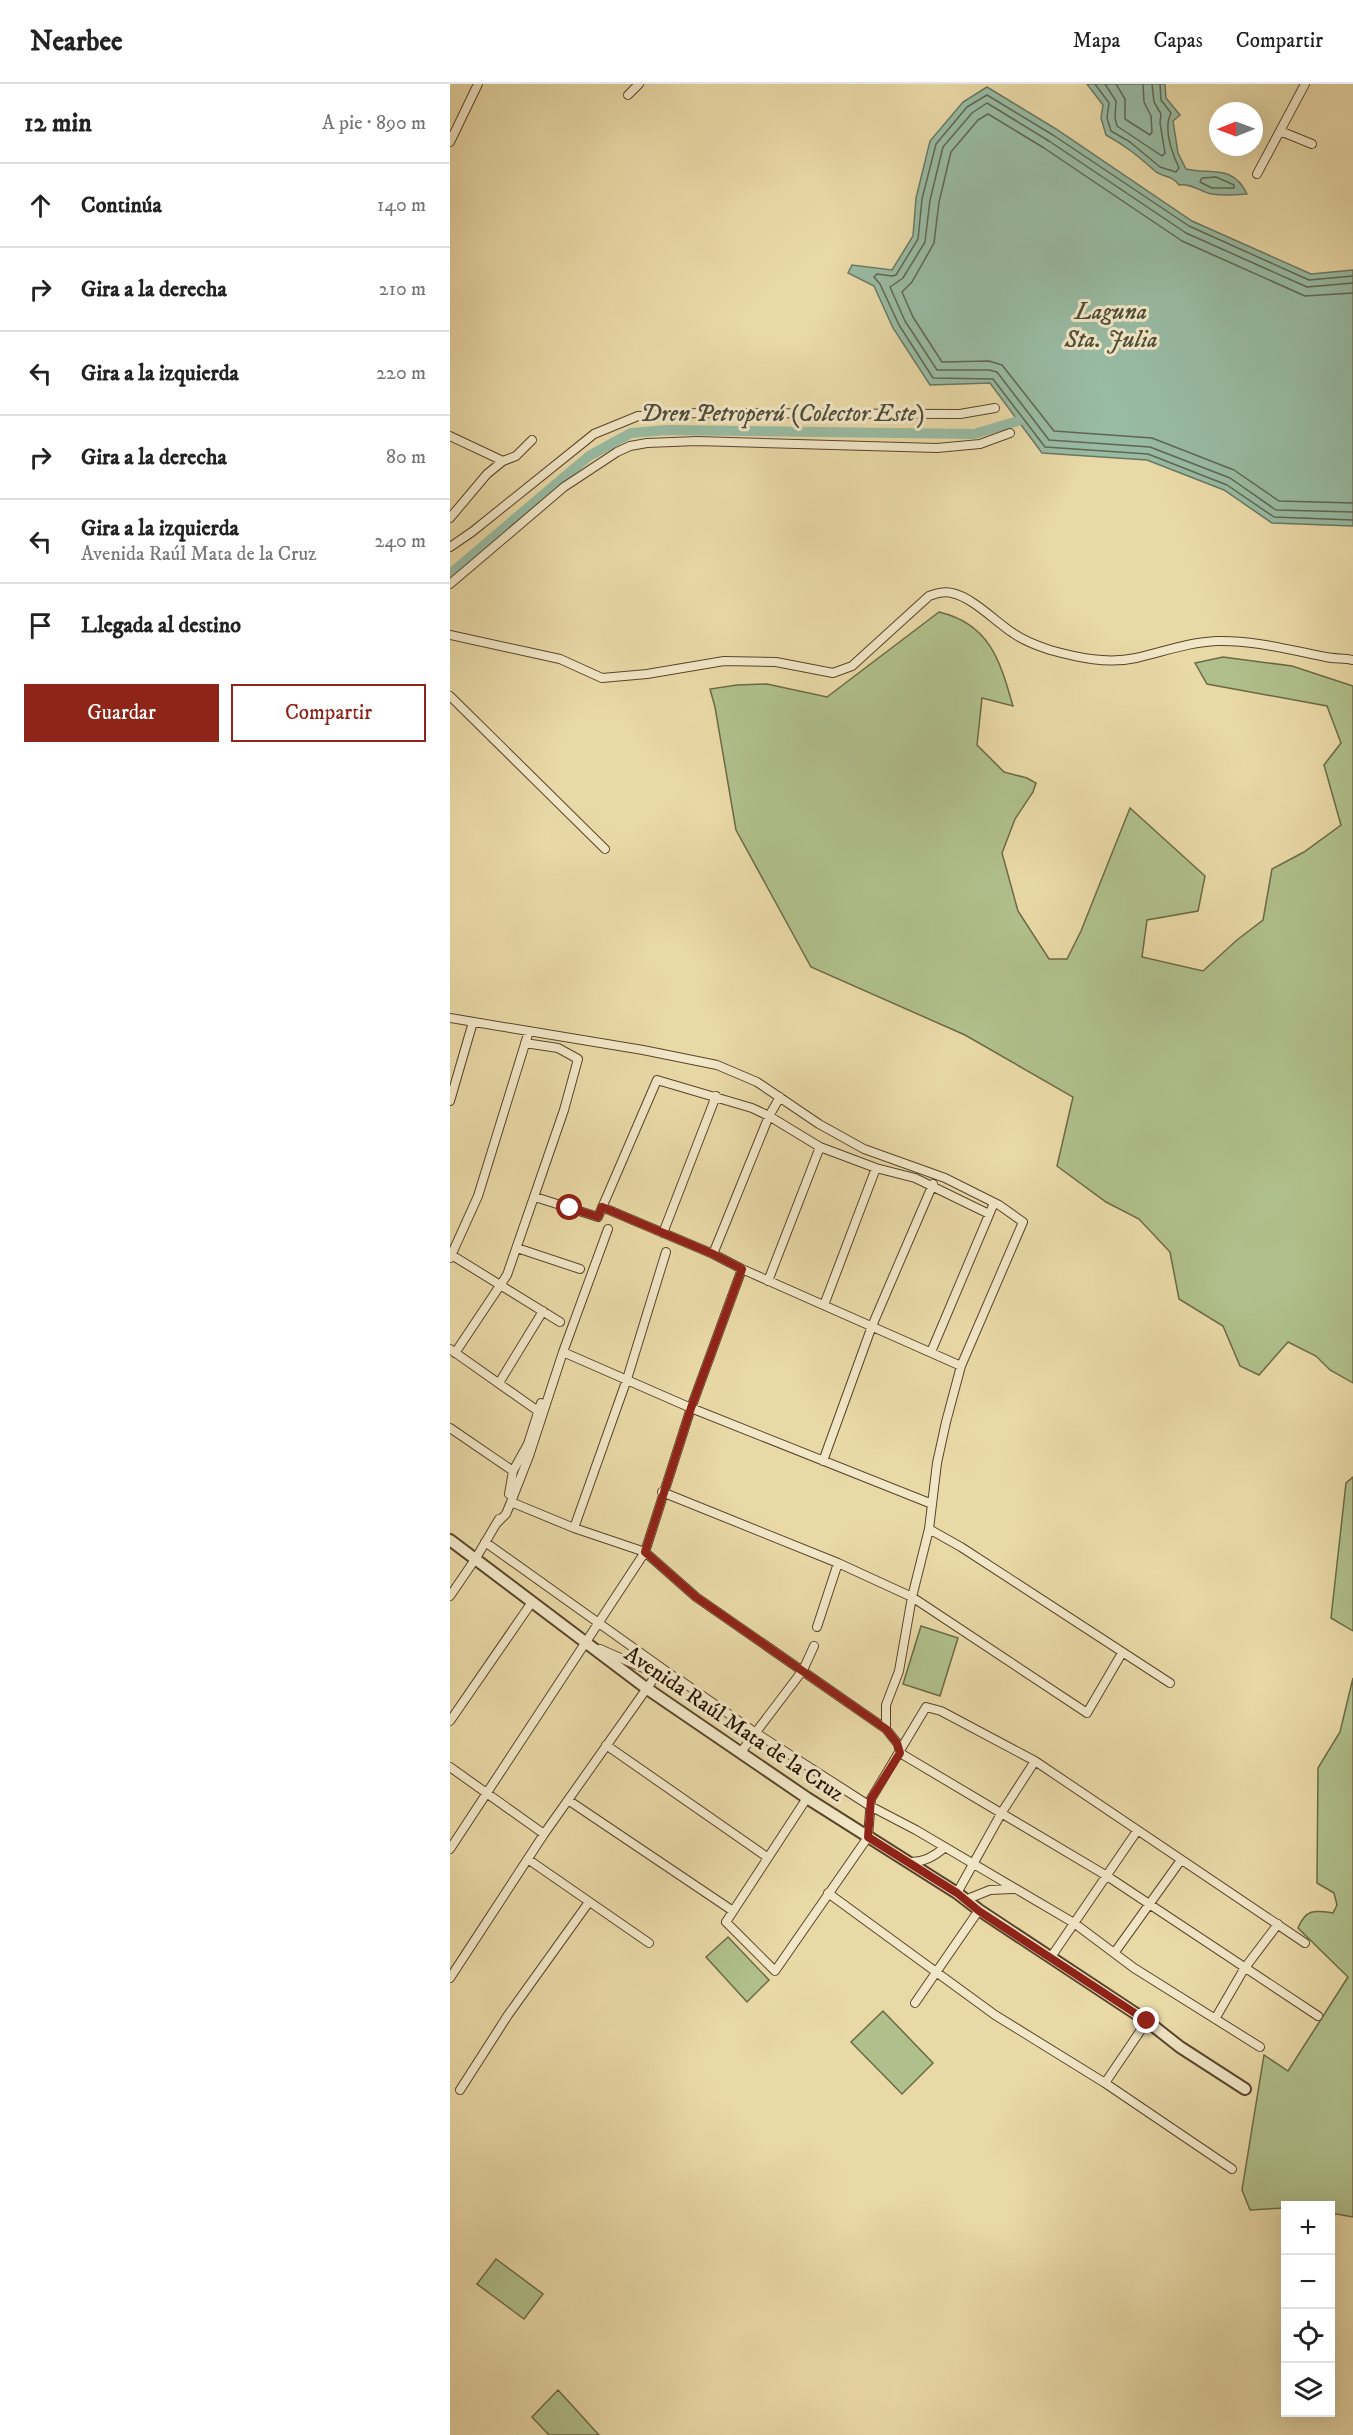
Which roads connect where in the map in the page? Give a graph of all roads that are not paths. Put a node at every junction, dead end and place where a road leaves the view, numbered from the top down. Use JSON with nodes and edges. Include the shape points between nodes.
{"nodes":[{"id":1,"x":478,"y":84,"type":"edge"},
{"id":2,"x":639,"y":84,"type":"edge"},
{"id":3,"x":1305,"y":84,"type":"edge"},
{"id":4,"x":628,"y":96,"type":"dead end"},
{"id":5,"x":1280,"y":131,"type":"junction"},
{"id":6,"x":450,"y":142,"type":"edge"},
{"id":7,"x":1312,"y":144,"type":"dead end"},
{"id":8,"x":1257,"y":174,"type":"dead end"},
{"id":9,"x":994,"y":408,"type":"dead end"},
{"id":10,"x":1010,"y":433,"type":"dead end"},
{"id":11,"x":450,"y":436,"type":"edge"},
{"id":12,"x":532,"y":440,"type":"dead end"},
{"id":13,"x":503,"y":461,"type":"junction"},
{"id":14,"x":450,"y":518,"type":"edge"},
{"id":15,"x":450,"y":547,"type":"edge"},
{"id":16,"x":450,"y":584,"type":"edge"},
{"id":17,"x":450,"y":635,"type":"edge"},
{"id":18,"x":1353,"y":660,"type":"edge"},
{"id":19,"x":450,"y":696,"type":"edge"},
{"id":20,"x":605,"y":849,"type":"dead end"},
{"id":21,"x":450,"y":1018,"type":"edge"},
{"id":22,"x":473,"y":1022,"type":"junction"},
{"id":23,"x":529,"y":1031,"type":"junction"},
{"id":24,"x":525,"y":1043,"type":"junction"},
{"id":25,"x":716,"y":1096,"type":"junction"},
{"id":26,"x":780,"y":1097,"type":"junction"},
{"id":27,"x":450,"y":1101,"type":"edge"},
{"id":28,"x":769,"y":1116,"type":"junction"},
{"id":29,"x":820,"y":1147,"type":"junction"},
{"id":30,"x":876,"y":1168,"type":"junction"},
{"id":31,"x":937,"y":1175,"type":"junction"},
{"id":32,"x":932,"y":1186,"type":"junction"},
{"id":33,"x":535,"y":1197,"type":"junction"},
{"id":34,"x":994,"y":1203,"type":"junction"},
{"id":35,"x":602,"y":1207,"type":"junction"},
{"id":36,"x":989,"y":1214,"type":"junction"},
{"id":37,"x":608,"y":1229,"type":"dead end"},
{"id":38,"x":663,"y":1233,"type":"junction"},
{"id":39,"x":517,"y":1248,"type":"junction"},
{"id":40,"x":666,"y":1252,"type":"dead end"},
{"id":41,"x":713,"y":1254,"type":"junction"},
{"id":42,"x":451,"y":1256,"type":"edge"},
{"id":43,"x":580,"y":1269,"type":"dead end"},
{"id":44,"x":742,"y":1269,"type":"junction"},
{"id":45,"x":768,"y":1281,"type":"junction"},
{"id":46,"x":501,"y":1286,"type":"junction"},
{"id":47,"x":824,"y":1305,"type":"junction"},
{"id":48,"x":543,"y":1311,"type":"junction"},
{"id":49,"x":560,"y":1322,"type":"dead end"},
{"id":50,"x":872,"y":1326,"type":"junction"},
{"id":51,"x":453,"y":1351,"type":"edge"},
{"id":52,"x":563,"y":1352,"type":"junction"},
{"id":53,"x":931,"y":1352,"type":"junction"},
{"id":54,"x":961,"y":1366,"type":"junction"},
{"id":55,"x":627,"y":1379,"type":"junction"},
{"id":56,"x":499,"y":1383,"type":"junction"},
{"id":57,"x":691,"y":1408,"type":"junction"},
{"id":58,"x":450,"y":1428,"type":"edge"},
{"id":59,"x":823,"y":1461,"type":"junction"},
{"id":60,"x":513,"y":1471,"type":"junction"},
{"id":61,"x":663,"y":1492,"type":"junction"},
{"id":62,"x":511,"y":1502,"type":"junction"},
{"id":63,"x":933,"y":1504,"type":"junction"},
{"id":64,"x":497,"y":1523,"type":"junction"},
{"id":65,"x":574,"y":1528,"type":"junction"},
{"id":66,"x":928,"y":1529,"type":"junction"},
{"id":67,"x":450,"y":1540,"type":"edge"},
{"id":68,"x":485,"y":1542,"type":"junction"},
{"id":69,"x":645,"y":1552,"type":"junction"},
{"id":70,"x":476,"y":1558,"type":"junction"},
{"id":71,"x":838,"y":1563,"type":"junction"},
{"id":72,"x":450,"y":1596,"type":"edge"},
{"id":73,"x":912,"y":1597,"type":"junction"},
{"id":74,"x":532,"y":1602,"type":"junction"},
{"id":75,"x":598,"y":1622,"type":"junction"},
{"id":76,"x":817,"y":1628,"type":"dead end"},
{"id":77,"x":584,"y":1643,"type":"junction"},
{"id":78,"x":814,"y":1647,"type":"dead end"},
{"id":79,"x":1122,"y":1653,"type":"junction"},
{"id":80,"x":803,"y":1670,"type":"junction"},
{"id":81,"x":657,"y":1674,"type":"junction"},
{"id":82,"x":677,"y":1678,"type":"junction"},
{"id":83,"x":1170,"y":1683,"type":"dead end"},
{"id":84,"x":646,"y":1688,"type":"junction"},
{"id":85,"x":450,"y":1721,"type":"edge"},
{"id":86,"x":886,"y":1729,"type":"junction"},
{"id":87,"x":756,"y":1733,"type":"junction"},
{"id":88,"x":606,"y":1744,"type":"junction"},
{"id":89,"x":741,"y":1752,"type":"junction"},
{"id":90,"x":900,"y":1753,"type":"junction"},
{"id":91,"x":1035,"y":1761,"type":"junction"},
{"id":92,"x":450,"y":1767,"type":"edge"},
{"id":93,"x":488,"y":1792,"type":"junction"},
{"id":94,"x":807,"y":1798,"type":"junction"},
{"id":95,"x":568,"y":1800,"type":"junction"},
{"id":96,"x":870,"y":1806,"type":"junction"},
{"id":97,"x":1002,"y":1812,"type":"junction"},
{"id":98,"x":1137,"y":1831,"type":"junction"},
{"id":99,"x":544,"y":1834,"type":"junction"},
{"id":100,"x":868,"y":1837,"type":"junction"},
{"id":101,"x":945,"y":1847,"type":"junction"},
{"id":102,"x":450,"y":1849,"type":"edge"},
{"id":103,"x":767,"y":1857,"type":"junction"},
{"id":104,"x":529,"y":1860,"type":"junction"},
{"id":105,"x":1181,"y":1860,"type":"junction"},
{"id":106,"x":907,"y":1862,"type":"junction"},
{"id":107,"x":974,"y":1864,"type":"junction"},
{"id":108,"x":1107,"y":1876,"type":"junction"},
{"id":109,"x":1017,"y":1890,"type":"junction"},
{"id":110,"x":828,"y":1893,"type":"junction"},
{"id":111,"x":961,"y":1897,"type":"junction"},
{"id":112,"x":589,"y":1902,"type":"junction"},
{"id":113,"x":1149,"y":1905,"type":"junction"},
{"id":114,"x":733,"y":1911,"type":"junction"},
{"id":115,"x":979,"y":1911,"type":"junction"},
{"id":116,"x":1074,"y":1923,"type":"junction"},
{"id":117,"x":1278,"y":1924,"type":"junction"},
{"id":118,"x":649,"y":1943,"type":"dead end"},
{"id":119,"x":1305,"y":1943,"type":"dead end"},
{"id":120,"x":1115,"y":1952,"type":"junction"},
{"id":121,"x":1051,"y":1957,"type":"junction"},
{"id":122,"x":1244,"y":1968,"type":"junction"},
{"id":123,"x":936,"y":1972,"type":"junction"},
{"id":124,"x":450,"y":1978,"type":"edge"},
{"id":125,"x":915,"y":2003,"type":"dead end"},
{"id":126,"x":1318,"y":2016,"type":"dead end"},
{"id":127,"x":1215,"y":2019,"type":"junction"},
{"id":128,"x":1147,"y":2021,"type":"junction"},
{"id":129,"x":1260,"y":2047,"type":"dead end"},
{"id":130,"x":1105,"y":2083,"type":"junction"},
{"id":131,"x":1245,"y":2089,"type":"dead end"},
{"id":132,"x":460,"y":2090,"type":"dead end"},
{"id":133,"x":1232,"y":2169,"type":"dead end"}],
"edges":[{"from":1,"to":6,"type":"street"},
{"from":2,"to":4,"type":"street"},
{"from":3,"to":5,"type":"street"},
{"from":5,"to":7,"type":"street"},
{"from":5,"to":8,"type":"street"},
{"from":9,"to":15,"type":"street","via":[[960,414],[638,416],[594,434]]},
{"from":10,"to":16,"type":"street","via":[[980,444],[937,448],[697,441],[630,446],[564,487]]},
{"from":11,"to":13,"type":"street"},
{"from":12,"to":13,"type":"street","via":[[516,456]]},
{"from":13,"to":14,"type":"street"},
{"from":17,"to":18,"type":"street","via":[[560,659],[602,678],[724,661],[776,662],[833,673],[852,666],[930,596],[945,592],[966,599],[1028,642],[1091,660],[1135,658],[1197,643],[1224,641]]},
{"from":19,"to":20,"type":"street"},
{"from":21,"to":22,"type":"street"},
{"from":22,"to":23,"type":"street"},
{"from":22,"to":27,"type":"street"},
{"from":23,"to":24,"type":"street"},
{"from":23,"to":26,"type":"street","via":[[717,1065],[758,1082]]},
{"from":24,"to":33,"type":"street","via":[[558,1048],[578,1059]]},
{"from":24,"to":42,"type":"street","via":[[478,1196]]},
{"from":25,"to":28,"type":"street"},
{"from":25,"to":35,"type":"street","via":[[657,1080]]},
{"from":25,"to":38,"type":"street"},
{"from":26,"to":28,"type":"street"},
{"from":26,"to":31,"type":"street","via":[[864,1149]]},
{"from":28,"to":29,"type":"street"},
{"from":28,"to":41,"type":"street"},
{"from":29,"to":30,"type":"street"},
{"from":29,"to":45,"type":"street"},
{"from":30,"to":32,"type":"street"},
{"from":30,"to":47,"type":"street"},
{"from":31,"to":32,"type":"street"},
{"from":31,"to":34,"type":"street"},
{"from":32,"to":36,"type":"street"},
{"from":32,"to":50,"type":"street"},
{"from":33,"to":35,"type":"street","via":[[595,1217]]},
{"from":33,"to":39,"type":"street"},
{"from":34,"to":36,"type":"street"},
{"from":34,"to":54,"type":"street","via":[[1023,1222]]},
{"from":35,"to":38,"type":"street"},
{"from":36,"to":53,"type":"street"},
{"from":37,"to":52,"type":"street"},
{"from":38,"to":41,"type":"street"},
{"from":39,"to":43,"type":"street"},
{"from":39,"to":46,"type":"street"},
{"from":40,"to":55,"type":"street"},
{"from":41,"to":44,"type":"street"},
{"from":42,"to":46,"type":"street"},
{"from":44,"to":45,"type":"street"},
{"from":44,"to":57,"type":"street"},
{"from":45,"to":47,"type":"street"},
{"from":46,"to":48,"type":"street"},
{"from":46,"to":51,"type":"street"},
{"from":47,"to":50,"type":"street"},
{"from":48,"to":49,"type":"street"},
{"from":48,"to":56,"type":"street"},
{"from":50,"to":53,"type":"street"},
{"from":50,"to":59,"type":"street"},
{"from":51,"to":56,"type":"street"},
{"from":52,"to":55,"type":"street"},
{"from":52,"to":62,"type":"street"},
{"from":53,"to":54,"type":"street"},
{"from":54,"to":63,"type":"street","via":[[939,1453]]},
{"from":55,"to":57,"type":"street"},
{"from":55,"to":65,"type":"street"},
{"from":56,"to":60,"type":"street","via":[[539,1407],[528,1444]]},
{"from":57,"to":59,"type":"street"},
{"from":57,"to":61,"type":"street"},
{"from":58,"to":60,"type":"street"},
{"from":59,"to":63,"type":"street"},
{"from":60,"to":64,"type":"street","via":[[512,1488]]},
{"from":61,"to":69,"type":"street"},
{"from":61,"to":71,"type":"street"},
{"from":62,"to":64,"type":"street"},
{"from":62,"to":65,"type":"street"},
{"from":63,"to":66,"type":"street"},
{"from":64,"to":68,"type":"street"},
{"from":65,"to":69,"type":"street"},
{"from":66,"to":73,"type":"street"},
{"from":66,"to":79,"type":"street"},
{"from":67,"to":70,"type":"street","name":"Avenida Raúl Mata de la Cruz"},
{"from":68,"to":70,"type":"street"},
{"from":68,"to":75,"type":"street"},
{"from":69,"to":75,"type":"street"},
{"from":69,"to":80,"type":"street","via":[[696,1597]]},
{"from":70,"to":72,"type":"street"},
{"from":70,"to":74,"type":"street","name":"Avenida Raúl Mata de la Cruz"},
{"from":71,"to":73,"type":"street"},
{"from":71,"to":76,"type":"street"},
{"from":73,"to":79,"type":"street","via":[[1087,1713]]},
{"from":73,"to":86,"type":"street","via":[[899,1671],[886,1705]]},
{"from":74,"to":77,"type":"street","name":"Avenida Raúl Mata de la Cruz"},
{"from":74,"to":85,"type":"street"},
{"from":75,"to":77,"type":"street"},
{"from":75,"to":82,"type":"street"},
{"from":77,"to":81,"type":"street"},
{"from":77,"to":84,"type":"street","name":"Avenida Raúl Mata de la Cruz"},
{"from":77,"to":93,"type":"street"},
{"from":78,"to":80,"type":"street"},
{"from":79,"to":83,"type":"street"},
{"from":80,"to":86,"type":"street"},
{"from":80,"to":87,"type":"street"},
{"from":81,"to":82,"type":"street"},
{"from":81,"to":84,"type":"street"},
{"from":82,"to":87,"type":"street"},
{"from":84,"to":88,"type":"street"},
{"from":84,"to":89,"type":"street","name":"Avenida Raúl Mata de la Cruz"},
{"from":86,"to":90,"type":"street"},
{"from":87,"to":89,"type":"street"},
{"from":87,"to":96,"type":"street"},
{"from":88,"to":95,"type":"street"},
{"from":88,"to":103,"type":"street"},
{"from":89,"to":94,"type":"street","name":"Avenida Raúl Mata de la Cruz"},
{"from":90,"to":91,"type":"street","via":[[926,1707],[941,1711]]},
{"from":90,"to":96,"type":"street"},
{"from":90,"to":97,"type":"street"},
{"from":91,"to":97,"type":"street"},
{"from":91,"to":98,"type":"street"},
{"from":92,"to":93,"type":"street"},
{"from":93,"to":99,"type":"street"},
{"from":93,"to":102,"type":"street"},
{"from":94,"to":100,"type":"street","name":"Avenida Raúl Mata de la Cruz"},
{"from":94,"to":103,"type":"street"},
{"from":95,"to":99,"type":"street"},
{"from":95,"to":114,"type":"street"},
{"from":96,"to":100,"type":"street"},
{"from":96,"to":101,"type":"street"},
{"from":97,"to":107,"type":"street"},
{"from":97,"to":108,"type":"street"},
{"from":98,"to":105,"type":"street"},
{"from":98,"to":108,"type":"street"},
{"from":99,"to":104,"type":"street"},
{"from":100,"to":106,"type":"street","name":"Avenida Raúl Mata de la Cruz"},
{"from":100,"to":110,"type":"street"},
{"from":101,"to":106,"type":"street","via":[[922,1861]]},
{"from":101,"to":107,"type":"street"},
{"from":103,"to":114,"type":"street"},
{"from":104,"to":112,"type":"street"},
{"from":104,"to":124,"type":"street"},
{"from":105,"to":113,"type":"street"},
{"from":105,"to":117,"type":"street"},
{"from":106,"to":111,"type":"street","name":"Avenida Raúl Mata de la Cruz"},
{"from":107,"to":109,"type":"street"},
{"from":107,"to":111,"type":"street"},
{"from":108,"to":113,"type":"street"},
{"from":108,"to":116,"type":"street"},
{"from":109,"to":111,"type":"street","via":[[1006,1888]]},
{"from":109,"to":116,"type":"street"},
{"from":110,"to":114,"type":"street","via":[[775,1971],[726,1922]]},
{"from":110,"to":123,"type":"street"},
{"from":111,"to":115,"type":"street","name":"Avenida Raúl Mata de la Cruz"},
{"from":112,"to":118,"type":"street"},
{"from":112,"to":132,"type":"street"},
{"from":113,"to":120,"type":"street"},
{"from":113,"to":122,"type":"street"},
{"from":115,"to":121,"type":"street","name":"Avenida Raúl Mata de la Cruz"},
{"from":115,"to":123,"type":"street"},
{"from":116,"to":120,"type":"street"},
{"from":116,"to":121,"type":"street"},
{"from":117,"to":119,"type":"street"},
{"from":117,"to":122,"type":"street"},
{"from":120,"to":127,"type":"street"},
{"from":121,"to":128,"type":"street","name":"Avenida Raúl Mata de la Cruz"},
{"from":122,"to":126,"type":"street"},
{"from":122,"to":127,"type":"street"},
{"from":123,"to":125,"type":"street"},
{"from":123,"to":130,"type":"street","via":[[995,2015]]},
{"from":127,"to":129,"type":"street"},
{"from":128,"to":130,"type":"street"},
{"from":128,"to":131,"type":"street","name":"Avenida Raúl Mata de la Cruz"},
{"from":130,"to":133,"type":"street"}]}
